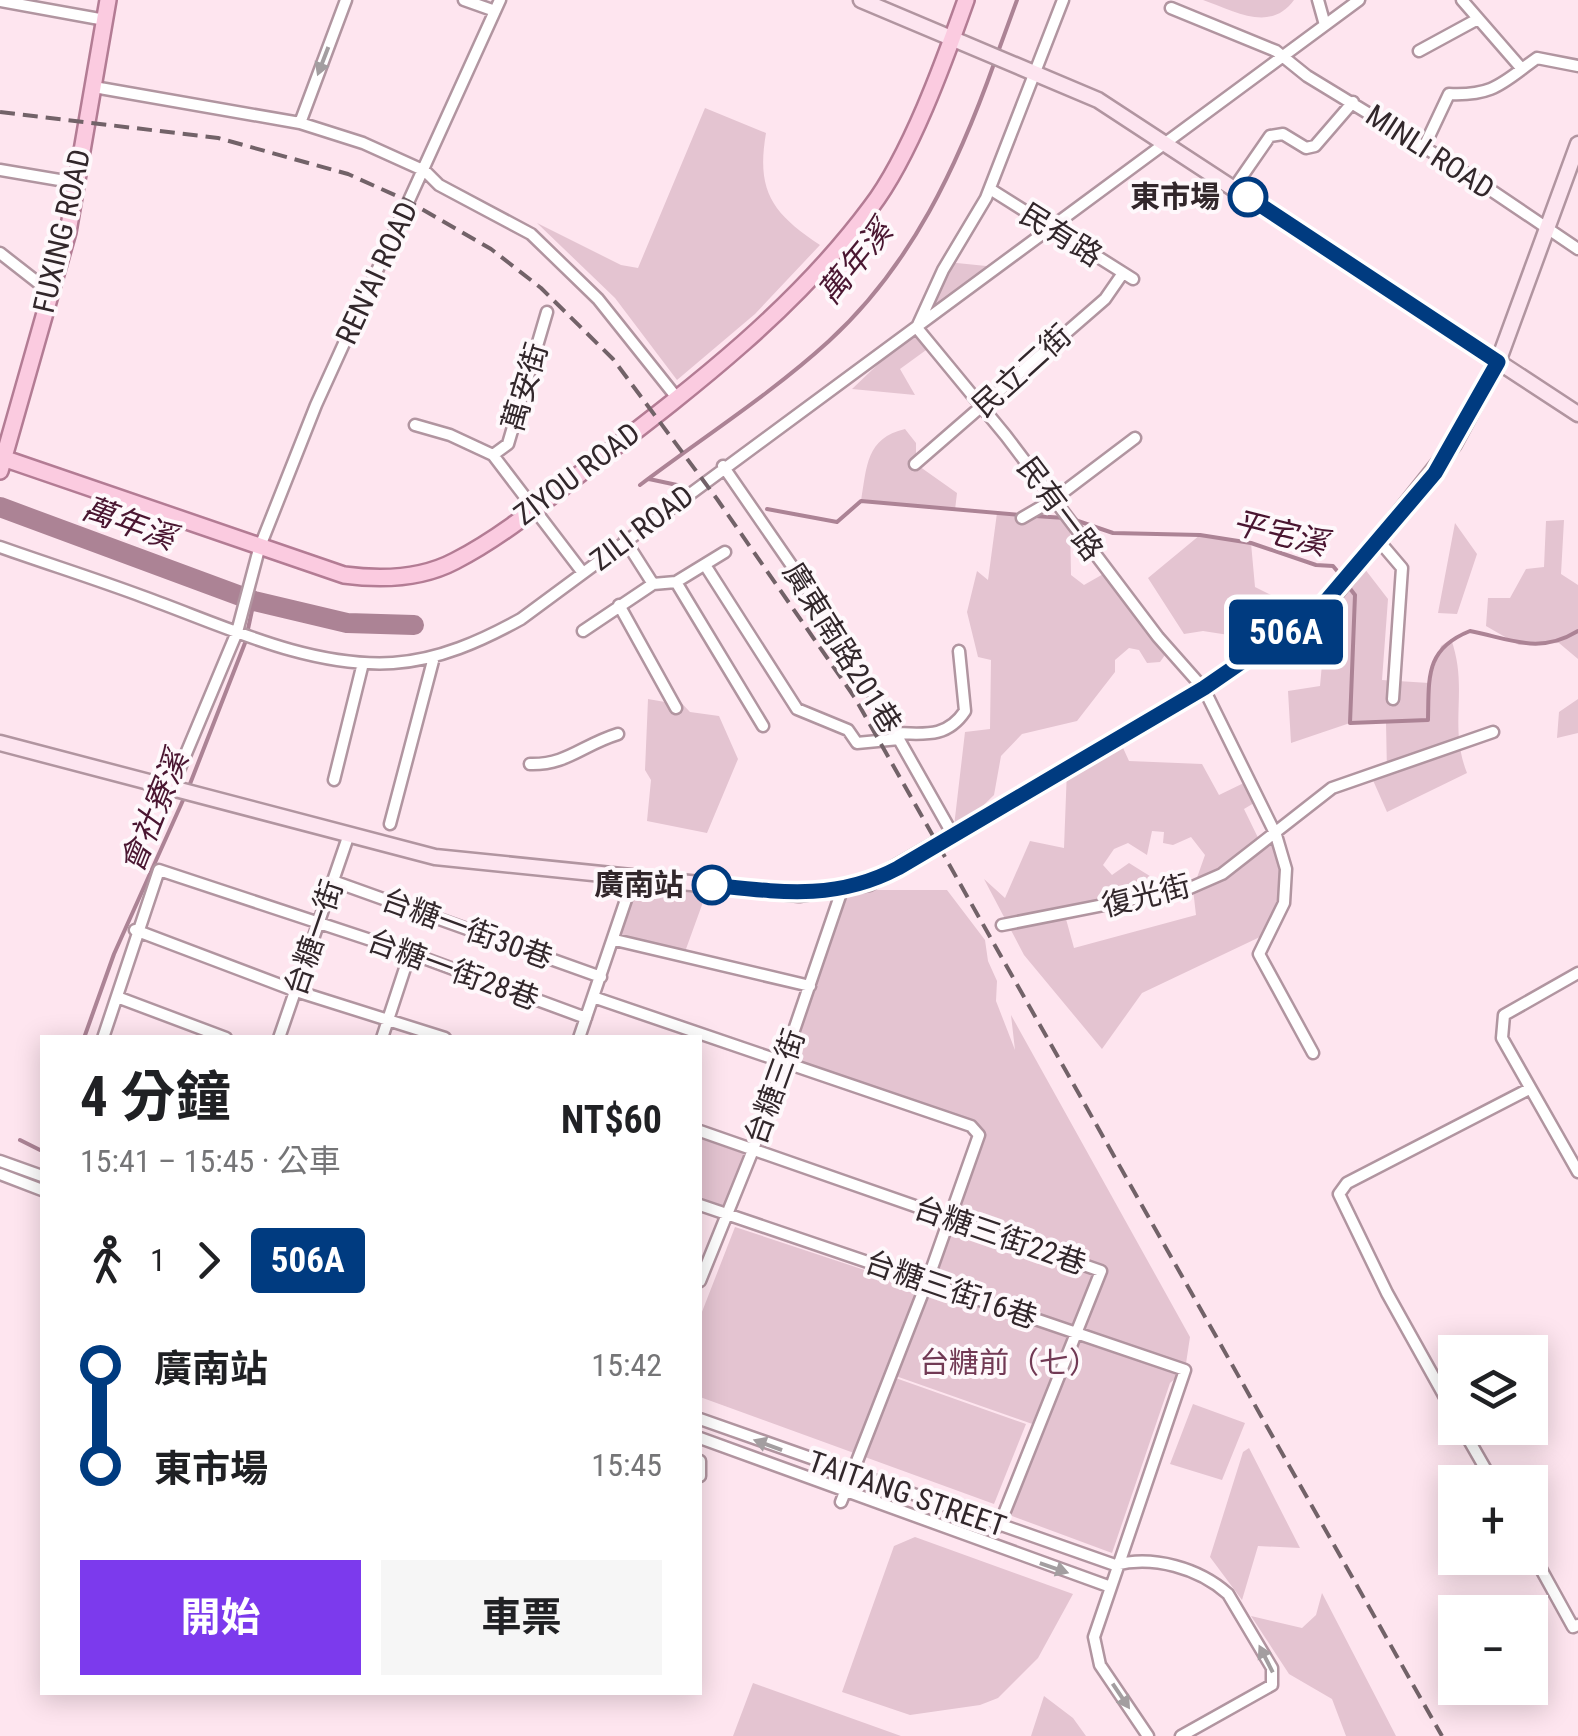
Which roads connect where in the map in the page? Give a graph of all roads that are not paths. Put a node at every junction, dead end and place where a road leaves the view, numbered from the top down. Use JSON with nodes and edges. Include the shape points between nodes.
{"nodes":[{"id":1,"x":108,"y":0,"type":"edge"},
{"id":2,"x":346,"y":0,"type":"edge"},
{"id":3,"x":464,"y":0,"type":"edge"},
{"id":4,"x":861,"y":0,"type":"edge"},
{"id":5,"x":966,"y":0,"type":"edge"},
{"id":6,"x":1063,"y":0,"type":"edge"},
{"id":7,"x":1318,"y":0,"type":"edge"},
{"id":8,"x":1360,"y":0,"type":"edge"},
{"id":9,"x":1462,"y":0,"type":"edge"},
{"id":10,"x":0,"y":1,"type":"edge"},
{"id":11,"x":498,"y":6,"type":"edge"},
{"id":12,"x":1171,"y":8,"type":"dead end"},
{"id":13,"x":105,"y":20,"type":"junction"},
{"id":14,"x":1476,"y":20,"type":"junction"},
{"id":15,"x":1325,"y":25,"type":"junction"},
{"id":16,"x":953,"y":36,"type":"junction"},
{"id":17,"x":1419,"y":51,"type":"dead end"},
{"id":18,"x":1281,"y":57,"type":"junction"},
{"id":19,"x":1578,"y":66,"type":"edge"},
{"id":20,"x":1522,"y":69,"type":"junction"},
{"id":21,"x":1038,"y":72,"type":"junction"},
{"id":22,"x":94,"y":87,"type":"junction"},
{"id":23,"x":1353,"y":102,"type":"junction"},
{"id":24,"x":300,"y":123,"type":"junction"},
{"id":25,"x":1164,"y":140,"type":"junction"},
{"id":26,"x":1578,"y":144,"type":"edge"},
{"id":27,"x":1424,"y":147,"type":"junction"},
{"id":28,"x":0,"y":170,"type":"edge"},
{"id":29,"x":425,"y":172,"type":"junction"},
{"id":30,"x":77,"y":183,"type":"junction"},
{"id":31,"x":1234,"y":188,"type":"junction"},
{"id":32,"x":990,"y":189,"type":"junction"},
{"id":33,"x":1547,"y":228,"type":"junction"},
{"id":34,"x":1050,"y":229,"type":"junction"},
{"id":35,"x":1578,"y":249,"type":"edge"},
{"id":36,"x":0,"y":253,"type":"edge"},
{"id":37,"x":1128,"y":276,"type":"joint"},
{"id":38,"x":50,"y":292,"type":"junction"},
{"id":39,"x":548,"y":312,"type":"dead end"},
{"id":40,"x":917,"y":328,"type":"junction"},
{"id":41,"x":1498,"y":362,"type":"junction"},
{"id":42,"x":678,"y":398,"type":"junction"},
{"id":43,"x":981,"y":409,"type":"junction"},
{"id":44,"x":1578,"y":414,"type":"edge"},
{"id":45,"x":414,"y":425,"type":"dead end"},
{"id":46,"x":1135,"y":438,"type":"dead end"},
{"id":47,"x":493,"y":456,"type":"junction"},
{"id":48,"x":0,"y":457,"type":"edge"},
{"id":49,"x":916,"y":464,"type":"dead end"},
{"id":50,"x":723,"y":466,"type":"junction"},
{"id":51,"x":0,"y":470,"type":"edge"},
{"id":52,"x":1054,"y":500,"type":"junction"},
{"id":53,"x":534,"y":509,"type":"junction"},
{"id":54,"x":1022,"y":518,"type":"dead end"},
{"id":55,"x":625,"y":540,"type":"junction"},
{"id":56,"x":1379,"y":542,"type":"junction"},
{"id":57,"x":0,"y":548,"type":"edge"},
{"id":58,"x":259,"y":548,"type":"junction"},
{"id":59,"x":725,"y":552,"type":"dead end"},
{"id":60,"x":705,"y":564,"type":"junction"},
{"id":61,"x":583,"y":573,"type":"junction"},
{"id":62,"x":676,"y":582,"type":"junction"},
{"id":63,"x":653,"y":584,"type":"junction"},
{"id":64,"x":619,"y":606,"type":"junction"},
{"id":65,"x":232,"y":631,"type":"junction"},
{"id":66,"x":583,"y":631,"type":"dead end"},
{"id":67,"x":958,"y":651,"type":"dead end"},
{"id":68,"x":434,"y":657,"type":"junction"},
{"id":69,"x":362,"y":663,"type":"junction"},
{"id":70,"x":1204,"y":688,"type":"junction"},
{"id":71,"x":1393,"y":698,"type":"dead end"},
{"id":72,"x":676,"y":708,"type":"dead end"},
{"id":73,"x":763,"y":726,"type":"dead end"},
{"id":74,"x":1493,"y":732,"type":"dead end"},
{"id":75,"x":618,"y":734,"type":"dead end"},
{"id":76,"x":897,"y":736,"type":"junction"},
{"id":77,"x":0,"y":743,"type":"edge"},
{"id":78,"x":530,"y":764,"type":"dead end"},
{"id":79,"x":334,"y":780,"type":"dead end"},
{"id":80,"x":182,"y":790,"type":"junction"},
{"id":81,"x":390,"y":824,"type":"dead end"},
{"id":82,"x":953,"y":835,"type":"junction"},
{"id":83,"x":1276,"y":835,"type":"junction"},
{"id":84,"x":348,"y":837,"type":"junction"},
{"id":85,"x":634,"y":876,"type":"junction"},
{"id":86,"x":334,"y":882,"type":"junction"},
{"id":87,"x":842,"y":890,"type":"junction"},
{"id":88,"x":320,"y":923,"type":"junction"},
{"id":89,"x":1002,"y":925,"type":"dead end"},
{"id":90,"x":136,"y":930,"type":"junction"},
{"id":91,"x":615,"y":940,"type":"junction"},
{"id":92,"x":410,"y":953,"type":"junction"},
{"id":93,"x":1578,"y":972,"type":"edge"},
{"id":94,"x":601,"y":976,"type":"junction"},
{"id":95,"x":810,"y":986,"type":"junction"},
{"id":96,"x":296,"y":991,"type":"junction"},
{"id":97,"x":117,"y":997,"type":"junction"},
{"id":98,"x":594,"y":998,"type":"junction"},
{"id":99,"x":389,"y":1017,"type":"junction"},
{"id":100,"x":586,"y":1018,"type":"junction"},
{"id":101,"x":196,"y":1032,"type":"edge"},
{"id":102,"x":103,"y":1035,"type":"edge"},
{"id":103,"x":280,"y":1035,"type":"edge"},
{"id":104,"x":383,"y":1035,"type":"edge"},
{"id":105,"x":436,"y":1035,"type":"edge"},
{"id":106,"x":579,"y":1035,"type":"edge"},
{"id":107,"x":1313,"y":1053,"type":"dead end"},
{"id":108,"x":785,"y":1063,"type":"junction"},
{"id":109,"x":1530,"y":1089,"type":"junction"},
{"id":110,"x":702,"y":1132,"type":"edge"},
{"id":111,"x":754,"y":1150,"type":"junction"},
{"id":112,"x":4,"y":1169,"type":"edge"},
{"id":113,"x":1578,"y":1172,"type":"edge"},
{"id":114,"x":40,"y":1176,"type":"edge"},
{"id":115,"x":40,"y":1189,"type":"edge"},
{"id":116,"x":702,"y":1207,"type":"edge"},
{"id":117,"x":726,"y":1214,"type":"junction"},
{"id":118,"x":950,"y":1218,"type":"junction"},
{"id":119,"x":702,"y":1276,"type":"edge"},
{"id":120,"x":928,"y":1282,"type":"junction"},
{"id":121,"x":1076,"y":1332,"type":"junction"},
{"id":122,"x":1438,"y":1384,"type":"edge"},
{"id":123,"x":702,"y":1420,"type":"edge"},
{"id":124,"x":702,"y":1439,"type":"edge"},
{"id":125,"x":850,"y":1475,"type":"junction"},
{"id":126,"x":842,"y":1497,"type":"junction"},
{"id":127,"x":999,"y":1526,"type":"junction"},
{"id":128,"x":1116,"y":1565,"type":"junction"},
{"id":129,"x":1545,"y":1575,"type":"edge"},
{"id":130,"x":1108,"y":1586,"type":"junction"},
{"id":131,"x":1578,"y":1624,"type":"edge"},
{"id":132,"x":1148,"y":1736,"type":"edge"},
{"id":133,"x":1182,"y":1736,"type":"edge"}],
"edges":[{"from":1,"to":13,"type":"main road","name":"FUXING ROAD"},
{"from":2,"to":24,"type":"street","one_way":true},
{"from":3,"to":11,"type":"street"},
{"from":4,"to":16,"type":"street"},
{"from":5,"to":16,"type":"main road","name":"ZIYOU ROAD"},
{"from":6,"to":21,"type":"street"},
{"from":7,"to":15,"type":"street"},
{"from":8,"to":15,"type":"street","name":"ZILI ROAD"},
{"from":9,"to":14,"type":"street"},
{"from":10,"to":13,"type":"street"},
{"from":11,"to":29,"type":"street","name":"REN'AI ROAD"},
{"from":12,"to":18,"type":"street","name":"MINLI ROAD"},
{"from":13,"to":22,"type":"main road","name":"FUXING ROAD"},
{"from":14,"to":17,"type":"street"},
{"from":14,"to":20,"type":"street"},
{"from":15,"to":18,"type":"street","name":"ZILI ROAD"},
{"from":16,"to":21,"type":"street"},
{"from":16,"to":42,"type":"main road","name":"ZIYOU ROAD","via":[[870,210],[766,324]]},
{"from":18,"to":23,"type":"street","name":"MINLI ROAD"},
{"from":18,"to":25,"type":"street","name":"ZILI ROAD"},
{"from":19,"to":20,"type":"street","via":[[1537,58]]},
{"from":20,"to":27,"type":"street","via":[[1480,95],[1449,94]]},
{"from":21,"to":25,"type":"street"},
{"from":21,"to":32,"type":"street"},
{"from":22,"to":24,"type":"street"},
{"from":22,"to":30,"type":"main road","name":"FUXING ROAD"},
{"from":23,"to":27,"type":"street","name":"MINLI ROAD"},
{"from":23,"to":31,"type":"street","via":[[1315,146],[1270,136]]},
{"from":24,"to":29,"type":"street"},
{"from":25,"to":31,"type":"street"},
{"from":25,"to":34,"type":"street","name":"ZILI ROAD"},
{"from":26,"to":33,"type":"street"},
{"from":27,"to":33,"type":"street","name":"MINLI ROAD"},
{"from":28,"to":30,"type":"street"},
{"from":29,"to":42,"type":"street","via":[[439,186],[531,234],[598,299]]},
{"from":29,"to":58,"type":"street","name":"REN'AI ROAD","via":[[316,404]]},
{"from":30,"to":38,"type":"main road","name":"FUXING ROAD"},
{"from":31,"to":41,"type":"street"},
{"from":32,"to":34,"type":"street","name":"民有路"},
{"from":32,"to":40,"type":"street"},
{"from":33,"to":35,"type":"street","name":"MINLI ROAD"},
{"from":33,"to":41,"type":"street"},
{"from":34,"to":37,"type":"street","name":"民有路"},
{"from":34,"to":40,"type":"street","name":"ZILI ROAD"},
{"from":36,"to":38,"type":"street"},
{"from":37,"to":43,"type":"street","name":"民立二街"},
{"from":38,"to":48,"type":"main road","name":"FUXING ROAD"},
{"from":39,"to":47,"type":"street","name":"萬安街","via":[[508,444]]},
{"from":40,"to":43,"type":"street","name":"民有一路"},
{"from":40,"to":50,"type":"street","name":"ZILI ROAD"},
{"from":41,"to":44,"type":"street"},
{"from":41,"to":56,"type":"street","via":[[1454,444]]},
{"from":42,"to":53,"type":"main road","name":"ZIYOU ROAD"},
{"from":43,"to":49,"type":"street","name":"民立二街"},
{"from":43,"to":52,"type":"street","name":"民有一路"},
{"from":45,"to":47,"type":"street"},
{"from":46,"to":52,"type":"street"},
{"from":47,"to":53,"type":"street"},
{"from":48,"to":51,"type":"main road","name":"FUXING ROAD"},
{"from":48,"to":58,"type":"main road","name":"ZIYOU ROAD"},
{"from":50,"to":55,"type":"street","name":"ZILI ROAD"},
{"from":50,"to":76,"type":"street","name":"廣東南路201巷","via":[[840,637]]},
{"from":52,"to":54,"type":"street"},
{"from":52,"to":70,"type":"street","name":"民有一路"},
{"from":53,"to":58,"type":"main road","name":"ZIYOU ROAD","via":[[454,562],[398,577],[344,575]]},
{"from":53,"to":61,"type":"street"},
{"from":55,"to":61,"type":"street","name":"ZILI ROAD"},
{"from":55,"to":63,"type":"street"},
{"from":56,"to":70,"type":"street","via":[[1300,623]]},
{"from":56,"to":71,"type":"street","via":[[1402,568]]},
{"from":57,"to":65,"type":"street","name":"ZILI ROAD"},
{"from":58,"to":65,"type":"street","name":"REN'AI ROAD"},
{"from":59,"to":60,"type":"street"},
{"from":60,"to":62,"type":"street"},
{"from":60,"to":76,"type":"street","via":[[796,709],[848,730],[858,743]]},
{"from":61,"to":68,"type":"street","name":"ZILI ROAD","via":[[496,633]]},
{"from":62,"to":63,"type":"street"},
{"from":62,"to":73,"type":"street"},
{"from":63,"to":64,"type":"street"},
{"from":64,"to":66,"type":"street"},
{"from":64,"to":72,"type":"street"},
{"from":65,"to":69,"type":"street","name":"ZILI ROAD"},
{"from":65,"to":80,"type":"street","name":"REN'AI ROAD"},
{"from":67,"to":76,"type":"street","via":[[965,711],[958,722],[938,734]]},
{"from":68,"to":69,"type":"street","name":"ZILI ROAD"},
{"from":68,"to":81,"type":"street"},
{"from":69,"to":79,"type":"street"},
{"from":70,"to":82,"type":"street"},
{"from":70,"to":83,"type":"street"},
{"from":74,"to":83,"type":"street","name":"復光街","via":[[1332,788]]},
{"from":75,"to":78,"type":"street","via":[[580,746],[556,765]]},
{"from":76,"to":82,"type":"street","name":"廣東南路201巷"},
{"from":77,"to":80,"type":"street"},
{"from":80,"to":84,"type":"street"},
{"from":82,"to":87,"type":"street","via":[[883,876]]},
{"from":83,"to":89,"type":"street","name":"復光街","via":[[1190,888]]},
{"from":83,"to":107,"type":"street","via":[[1286,869],[1284,902],[1259,954]]},
{"from":84,"to":85,"type":"street","via":[[435,856]]},
{"from":84,"to":86,"type":"street","name":"台糖一街"},
{"from":85,"to":87,"type":"street","via":[[800,894]]},
{"from":85,"to":91,"type":"street"},
{"from":86,"to":88,"type":"street","name":"台糖一街"},
{"from":86,"to":94,"type":"street","name":"台糖一街30巷"},
{"from":87,"to":95,"type":"street","name":"台糖三街"},
{"from":88,"to":90,"type":"street","name":"台糖一街28巷","via":[[159,870]]},
{"from":88,"to":92,"type":"street","name":"台糖一街28巷"},
{"from":88,"to":96,"type":"street","name":"台糖一街"},
{"from":90,"to":96,"type":"street"},
{"from":90,"to":97,"type":"street"},
{"from":91,"to":94,"type":"street"},
{"from":91,"to":95,"type":"street"},
{"from":92,"to":99,"type":"street"},
{"from":92,"to":100,"type":"street","name":"台糖一街28巷"},
{"from":93,"to":109,"type":"street","via":[[1504,1015],[1502,1038]]},
{"from":94,"to":98,"type":"street"},
{"from":95,"to":108,"type":"street","name":"台糖三街"},
{"from":96,"to":99,"type":"street"},
{"from":96,"to":103,"type":"street","name":"台糖一街"},
{"from":97,"to":101,"type":"street"},
{"from":97,"to":102,"type":"street"},
{"from":98,"to":100,"type":"street"},
{"from":98,"to":108,"type":"street"},
{"from":99,"to":104,"type":"street"},
{"from":99,"to":105,"type":"street"},
{"from":100,"to":106,"type":"street"},
{"from":108,"to":111,"type":"street","name":"台糖三街"},
{"from":108,"to":118,"type":"street","via":[[971,1126],[979,1135]]},
{"from":109,"to":113,"type":"street"},
{"from":109,"to":122,"type":"street","via":[[1347,1183],[1339,1194]]},
{"from":110,"to":111,"type":"street","name":"台糖三街22巷"},
{"from":111,"to":117,"type":"street","name":"台糖三街"},
{"from":111,"to":118,"type":"street","name":"台糖三街22巷"},
{"from":112,"to":114,"type":"street"},
{"from":112,"to":115,"type":"street"},
{"from":116,"to":117,"type":"street","name":"台糖三街16巷"},
{"from":117,"to":119,"type":"street","name":"台糖三街"},
{"from":117,"to":120,"type":"street","name":"台糖三街16巷"},
{"from":118,"to":120,"type":"street"},
{"from":118,"to":121,"type":"street","name":"台糖三街22巷","via":[[1101,1272]]},
{"from":120,"to":121,"type":"street","name":"台糖三街16巷"},
{"from":120,"to":125,"type":"street"},
{"from":121,"to":127,"type":"street","name":"台糖三街22巷"},
{"from":121,"to":128,"type":"street","name":"台糖三街16巷","via":[[1186,1370]]},
{"from":125,"to":123,"type":"street","name":"TAITANG STREET","one_way":true},
{"from":124,"to":126,"type":"street","name":"TAITANG STREET"},
{"from":125,"to":126,"type":"street"},
{"from":125,"to":127,"type":"street","name":"TAITANG STREET"},
{"from":126,"to":130,"type":"street","name":"TAITANG STREET","one_way":true},
{"from":127,"to":128,"type":"street","name":"TAITANG STREET"},
{"from":128,"to":130,"type":"street","name":"台糖三街16巷"},
{"from":133,"to":128,"type":"street","name":"TAITANG STREET","one_way":true,"via":[[1272,1685],[1272,1668],[1218,1585],[1159,1563]]},
{"from":129,"to":131,"type":"street"},
{"from":130,"to":132,"type":"street","name":"台糖三街16巷","one_way":true,"via":[[1095,1653]]}]}
